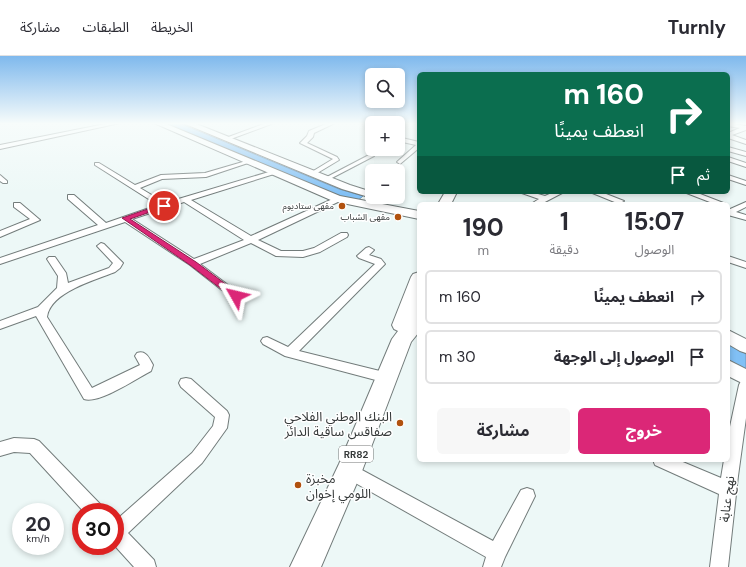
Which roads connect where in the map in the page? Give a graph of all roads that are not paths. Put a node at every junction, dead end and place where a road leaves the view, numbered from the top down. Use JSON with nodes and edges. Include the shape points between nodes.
{"nodes":[{"id":1,"x":213,"y":147,"type":"edge"},
{"id":2,"x":245,"y":147,"type":"edge"},
{"id":3,"x":313,"y":147,"type":"edge"},
{"id":4,"x":417,"y":147,"type":"edge"},
{"id":5,"x":730,"y":150,"type":"edge"},
{"id":6,"x":746,"y":154,"type":"edge"},
{"id":7,"x":371,"y":156,"type":"dead end"},
{"id":8,"x":730,"y":160,"type":"edge"},
{"id":9,"x":248,"y":162,"type":"junction"},
{"id":10,"x":400,"y":162,"type":"dead end"},
{"id":11,"x":97,"y":164,"type":"dead end"},
{"id":12,"x":746,"y":164,"type":"edge"},
{"id":13,"x":272,"y":173,"type":"junction"},
{"id":14,"x":312,"y":174,"type":"junction"},
{"id":15,"x":730,"y":178,"type":"edge"},
{"id":16,"x":326,"y":179,"type":"junction"},
{"id":17,"x":746,"y":183,"type":"edge"},
{"id":18,"x":135,"y":188,"type":"junction"},
{"id":19,"x":365,"y":193,"type":"edge"},
{"id":20,"x":528,"y":194,"type":"edge"},
{"id":21,"x":556,"y":194,"type":"edge"},
{"id":22,"x":600,"y":194,"type":"edge"},
{"id":23,"x":694,"y":194,"type":"edge"},
{"id":24,"x":71,"y":197,"type":"dead end"},
{"id":25,"x":337,"y":199,"type":"junction"},
{"id":26,"x":186,"y":200,"type":"junction"},
{"id":27,"x":544,"y":200,"type":"junction"},
{"id":28,"x":620,"y":201,"type":"dead end"},
{"id":29,"x":365,"y":202,"type":"edge"},
{"id":30,"x":540,"y":202,"type":"edge"},
{"id":31,"x":716,"y":202,"type":"edge"},
{"id":32,"x":405,"y":203,"type":"edge"},
{"id":33,"x":388,"y":204,"type":"edge"},
{"id":34,"x":417,"y":204,"type":"edge"},
{"id":35,"x":746,"y":204,"type":"edge"},
{"id":36,"x":17,"y":205,"type":"dead end"},
{"id":37,"x":164,"y":206,"type":"junction"},
{"id":38,"x":730,"y":210,"type":"edge"},
{"id":39,"x":417,"y":214,"type":"edge"},
{"id":40,"x":125,"y":218,"type":"junction"},
{"id":41,"x":746,"y":218,"type":"edge"},
{"id":42,"x":103,"y":225,"type":"junction"},
{"id":43,"x":0,"y":234,"type":"edge"},
{"id":44,"x":344,"y":235,"type":"dead end"},
{"id":45,"x":250,"y":240,"type":"junction"},
{"id":46,"x":101,"y":246,"type":"dead end"},
{"id":47,"x":369,"y":250,"type":"dead end"},
{"id":48,"x":52,"y":259,"type":"dead end"},
{"id":49,"x":730,"y":260,"type":"edge"},
{"id":50,"x":0,"y":261,"type":"edge"},
{"id":51,"x":193,"y":263,"type":"junction"},
{"id":52,"x":746,"y":265,"type":"edge"},
{"id":53,"x":417,"y":282,"type":"edge"},
{"id":54,"x":62,"y":289,"type":"junction"},
{"id":55,"x":236,"y":296,"type":"dead end"},
{"id":56,"x":42,"y":310,"type":"junction"},
{"id":57,"x":417,"y":316,"type":"edge"},
{"id":58,"x":0,"y":325,"type":"edge"},
{"id":59,"x":730,"y":337,"type":"edge"},
{"id":60,"x":402,"y":339,"type":"junction"},
{"id":61,"x":266,"y":341,"type":"dead end"},
{"id":62,"x":746,"y":347,"type":"edge"},
{"id":63,"x":289,"y":353,"type":"junction"},
{"id":64,"x":141,"y":356,"type":"dead end"},
{"id":65,"x":730,"y":368,"type":"edge"},
{"id":66,"x":387,"y":378,"type":"junction"},
{"id":67,"x":746,"y":378,"type":"edge"},
{"id":68,"x":186,"y":383,"type":"dead end"},
{"id":69,"x":746,"y":385,"type":"edge"},
{"id":70,"x":0,"y":450,"type":"edge"},
{"id":71,"x":667,"y":462,"type":"edge"},
{"id":72,"x":349,"y":471,"type":"junction"},
{"id":73,"x":728,"y":489,"type":"junction"},
{"id":74,"x":526,"y":496,"type":"dead end"},
{"id":75,"x":88,"y":503,"type":"edge"},
{"id":76,"x":124,"y":525,"type":"edge"},
{"id":77,"x":124,"y":543,"type":"edge"},
{"id":78,"x":494,"y":560,"type":"edge"},
{"id":79,"x":147,"y":567,"type":"edge"},
{"id":80,"x":305,"y":567,"type":"edge"},
{"id":81,"x":719,"y":567,"type":"edge"}],
"edges":[{"from":1,"to":9,"type":"main road"},
{"from":2,"to":14,"type":"main road"},
{"from":3,"to":14,"type":"street","via":[[336,160]]},
{"from":4,"to":10,"type":"street"},
{"from":5,"to":6,"type":"street"},
{"from":7,"to":16,"type":"street"},
{"from":8,"to":12,"type":"street"},
{"from":9,"to":13,"type":"main road"},
{"from":9,"to":18,"type":"street","via":[[206,175],[161,178]]},
{"from":11,"to":18,"type":"street"},
{"from":13,"to":25,"type":"main road"},
{"from":13,"to":26,"type":"street"},
{"from":14,"to":16,"type":"main road"},
{"from":15,"to":17,"type":"street"},
{"from":16,"to":19,"type":"main road"},
{"from":18,"to":37,"type":"street"},
{"from":20,"to":27,"type":"street"},
{"from":21,"to":27,"type":"street"},
{"from":22,"to":28,"type":"street"},
{"from":23,"to":31,"type":"street"},
{"from":24,"to":42,"type":"street"},
{"from":25,"to":29,"type":"main road","via":[[348,203]]},
{"from":25,"to":45,"type":"street"},
{"from":26,"to":37,"type":"street"},
{"from":26,"to":45,"type":"street"},
{"from":27,"to":30,"type":"street"},
{"from":32,"to":34,"type":"main road"},
{"from":33,"to":39,"type":"main road"},
{"from":35,"to":38,"type":"street"},
{"from":36,"to":43,"type":"street","via":[[36,220]]},
{"from":37,"to":40,"type":"street"},
{"from":38,"to":41,"type":"street"},
{"from":40,"to":42,"type":"street"},
{"from":40,"to":51,"type":"street"},
{"from":42,"to":50,"type":"street"},
{"from":44,"to":45,"type":"street","via":[[316,250],[291,255],[279,254]]},
{"from":45,"to":51,"type":"street"},
{"from":46,"to":54,"type":"street","via":[[118,262],[117,266]]},
{"from":47,"to":63,"type":"street","via":[[362,256],[380,264]]},
{"from":48,"to":54,"type":"street","via":[[63,275],[65,282]]},
{"from":49,"to":52,"type":"street"},
{"from":51,"to":55,"type":"street"},
{"from":53,"to":60,"type":"main road","number":"RR82","via":[[401,325]]},
{"from":54,"to":56,"type":"street"},
{"from":56,"to":58,"type":"street"},
{"from":56,"to":64,"type":"street","via":[[41,317],[89,395],[146,368],[147,365]]},
{"from":57,"to":60,"type":"main road","number":"RR82","via":[[412,328]]},
{"from":59,"to":62,"type":"main road"},
{"from":60,"to":66,"type":"main road","number":"RR82"},
{"from":61,"to":63,"type":"street"},
{"from":63,"to":66,"type":"street"},
{"from":65,"to":67,"type":"main road"},
{"from":66,"to":72,"type":"main road","number":"RR82"},
{"from":68,"to":76,"type":"street","via":[[222,415],[220,428],[197,458]]},
{"from":69,"to":73,"type":"street","name":"نهج عنابة","via":[[738,417]]},
{"from":70,"to":75,"type":"street","via":[[14,445],[34,446]]},
{"from":71,"to":73,"type":"street"},
{"from":72,"to":78,"type":"street"},
{"from":72,"to":80,"type":"main road","number":"RR82"},
{"from":73,"to":81,"type":"street","name":"نهج عنابة"},
{"from":74,"to":78,"type":"street"},
{"from":77,"to":79,"type":"street"}]}
